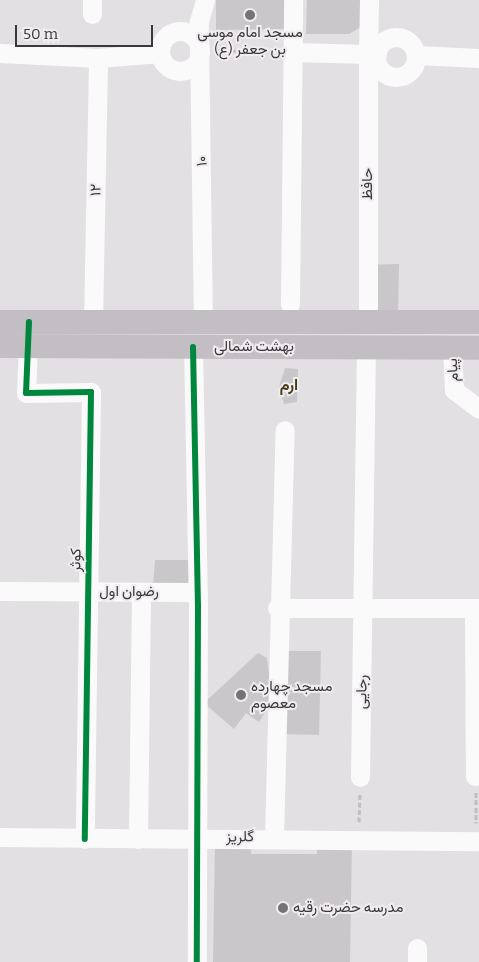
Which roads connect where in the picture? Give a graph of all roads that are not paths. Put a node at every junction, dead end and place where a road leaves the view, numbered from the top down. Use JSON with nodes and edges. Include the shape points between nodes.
{"nodes":[{"id":1,"x":205,"y":0,"type":"edge"},
{"id":2,"x":293,"y":0,"type":"edge"},
{"id":3,"x":369,"y":0,"type":"edge"},
{"id":4,"x":200,"y":50,"type":"junction"},
{"id":5,"x":292,"y":52,"type":"junction"},
{"id":6,"x":0,"y":53,"type":"edge"},
{"id":7,"x":160,"y":53,"type":"junction"},
{"id":8,"x":372,"y":54,"type":"junction"},
{"id":9,"x":417,"y":55,"type":"junction"},
{"id":10,"x":98,"y":58,"type":"junction"},
{"id":11,"x":479,"y":58,"type":"edge"},
{"id":12,"x":290,"y":304,"type":"dead end"},
{"id":13,"x":0,"y":322,"type":"edge"},
{"id":14,"x":29,"y":322,"type":"junction"},
{"id":15,"x":479,"y":322,"type":"edge"},
{"id":16,"x":93,"y":323,"type":"junction"},
{"id":17,"x":203,"y":324,"type":"junction"},
{"id":18,"x":368,"y":324,"type":"junction"},
{"id":19,"x":0,"y":346,"type":"edge"},
{"id":20,"x":27,"y":347,"type":"junction"},
{"id":21,"x":193,"y":347,"type":"junction"},
{"id":22,"x":366,"y":347,"type":"junction"},
{"id":23,"x":452,"y":348,"type":"junction"},
{"id":24,"x":479,"y":348,"type":"edge"},
{"id":25,"x":479,"y":409,"type":"edge"},
{"id":26,"x":284,"y":430,"type":"dead end"},
{"id":27,"x":0,"y":591,"type":"edge"},
{"id":28,"x":88,"y":592,"type":"junction"},
{"id":29,"x":141,"y":592,"type":"junction"},
{"id":30,"x":198,"y":592,"type":"junction"},
{"id":31,"x":364,"y":607,"type":"junction"},
{"id":32,"x":277,"y":608,"type":"junction"},
{"id":33,"x":477,"y":608,"type":"edge"},
{"id":34,"x":475,"y":776,"type":"road end"},
{"id":35,"x":360,"y":777,"type":"road end"},
{"id":36,"x":0,"y":837,"type":"edge"},
{"id":37,"x":274,"y":837,"type":"junction"},
{"id":38,"x":198,"y":838,"type":"junction"},
{"id":39,"x":85,"y":839,"type":"junction"},
{"id":40,"x":138,"y":840,"type":"junction"},
{"id":41,"x":478,"y":841,"type":"edge"},
{"id":42,"x":197,"y":962,"type":"edge"}],
"edges":[{"from":1,"to":4,"type":"street","name":"۱۰","via":[[200,21]]},
{"from":2,"to":5,"type":"street"},
{"from":3,"to":8,"type":"street","name":"حافظ"},
{"from":4,"to":7,"type":"street","via":[[198,62],[182,71],[169,68]]},
{"from":4,"to":7,"type":"street","via":[[189,33],[175,31],[164,39]]},
{"from":4,"to":17,"type":"street","name":"۱۰"},
{"from":5,"to":8,"type":"street"},
{"from":5,"to":12,"type":"street"},
{"from":6,"to":10,"type":"street"},
{"from":7,"to":10,"type":"street"},
{"from":8,"to":9,"type":"street","via":[[385,40],[395,36],[413,45]]},
{"from":8,"to":9,"type":"street","via":[[379,68],[398,77],[415,66]]},
{"from":8,"to":18,"type":"street","name":"حافظ"},
{"from":9,"to":11,"type":"street"},
{"from":10,"to":16,"type":"street","name":"۱۲"},
{"from":13,"to":14,"type":"main road","name":"بهشت شمالی"},
{"from":14,"to":16,"type":"main road","name":"بهشت شمالی"},
{"from":14,"to":20,"type":"street"},
{"from":15,"to":18,"type":"main road","name":"بهشت شمالی"},
{"from":16,"to":17,"type":"main road","name":"بهشت شمالی"},
{"from":17,"to":18,"type":"main road","name":"بهشت شمالی"},
{"from":19,"to":20,"type":"main road","name":"بهشت شمالی"},
{"from":20,"to":21,"type":"main road","name":"بهشت شمالی"},
{"from":20,"to":28,"type":"street","name":"کوثر","via":[[26,393],[90,392]]},
{"from":21,"to":22,"type":"main road","name":"بهشت شمالی"},
{"from":21,"to":30,"type":"street"},
{"from":22,"to":23,"type":"main road","name":"بهشت شمالی"},
{"from":22,"to":31,"type":"street","name":"رجایی"},
{"from":23,"to":24,"type":"main road","name":"بهشت شمالی"},
{"from":23,"to":25,"type":"street","name":"پیام","via":[[454,390]]},
{"from":26,"to":32,"type":"street"},
{"from":27,"to":28,"type":"street","name":"رضوان اول"},
{"from":28,"to":29,"type":"street","name":"رضوان اول"},
{"from":28,"to":39,"type":"street","name":"کوثر"},
{"from":29,"to":30,"type":"street","name":"رضوان اول"},
{"from":29,"to":40,"type":"street"},
{"from":30,"to":38,"type":"street"},
{"from":31,"to":32,"type":"street"},
{"from":31,"to":33,"type":"street"},
{"from":31,"to":35,"type":"street","name":"رجایی"},
{"from":32,"to":37,"type":"street"},
{"from":33,"to":34,"type":"street"},
{"from":36,"to":39,"type":"street","name":"گلریز"},
{"from":37,"to":38,"type":"street","name":"گلریز"},
{"from":37,"to":41,"type":"street","name":"گلریز"},
{"from":38,"to":40,"type":"street","name":"گلریز"},
{"from":38,"to":42,"type":"street"},
{"from":39,"to":40,"type":"street","name":"گلریز"}]}
